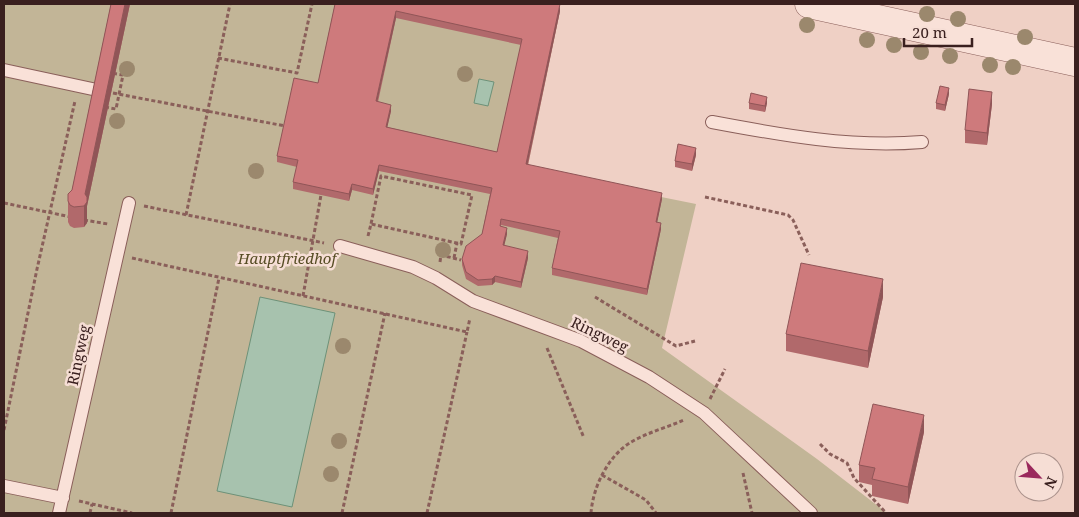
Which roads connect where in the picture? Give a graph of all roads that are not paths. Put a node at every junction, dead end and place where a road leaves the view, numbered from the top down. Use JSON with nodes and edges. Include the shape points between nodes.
{"nodes":[{"id":1,"x":810,"y":4,"type":"edge"},
{"id":2,"x":1075,"y":62,"type":"edge"},
{"id":3,"x":4,"y":70,"type":"edge"},
{"id":4,"x":97,"y":90,"type":"edge"},
{"id":5,"x":712,"y":122,"type":"dead end"},
{"id":6,"x":922,"y":142,"type":"dead end"},
{"id":7,"x":129,"y":203,"type":"road end"},
{"id":8,"x":340,"y":246,"type":"dead end"},
{"id":9,"x":4,"y":486,"type":"edge"},
{"id":10,"x":63,"y":498,"type":"junction"},
{"id":11,"x":60,"y":513,"type":"edge"},
{"id":12,"x":811,"y":513,"type":"edge"}],
"edges":[{"from":1,"to":2,"type":"street"},
{"from":3,"to":4,"type":"lane"},
{"from":5,"to":6,"type":"lane","via":[[775,135],[862,143]]},
{"from":7,"to":10,"type":"lane","name":"Ringweg"},
{"from":8,"to":12,"type":"lane","name":"Ringweg","via":[[413,267],[473,301],[581,341],[649,377],[704,413]]},
{"from":9,"to":10,"type":"lane"},
{"from":10,"to":11,"type":"lane","name":"Ringweg"}]}
